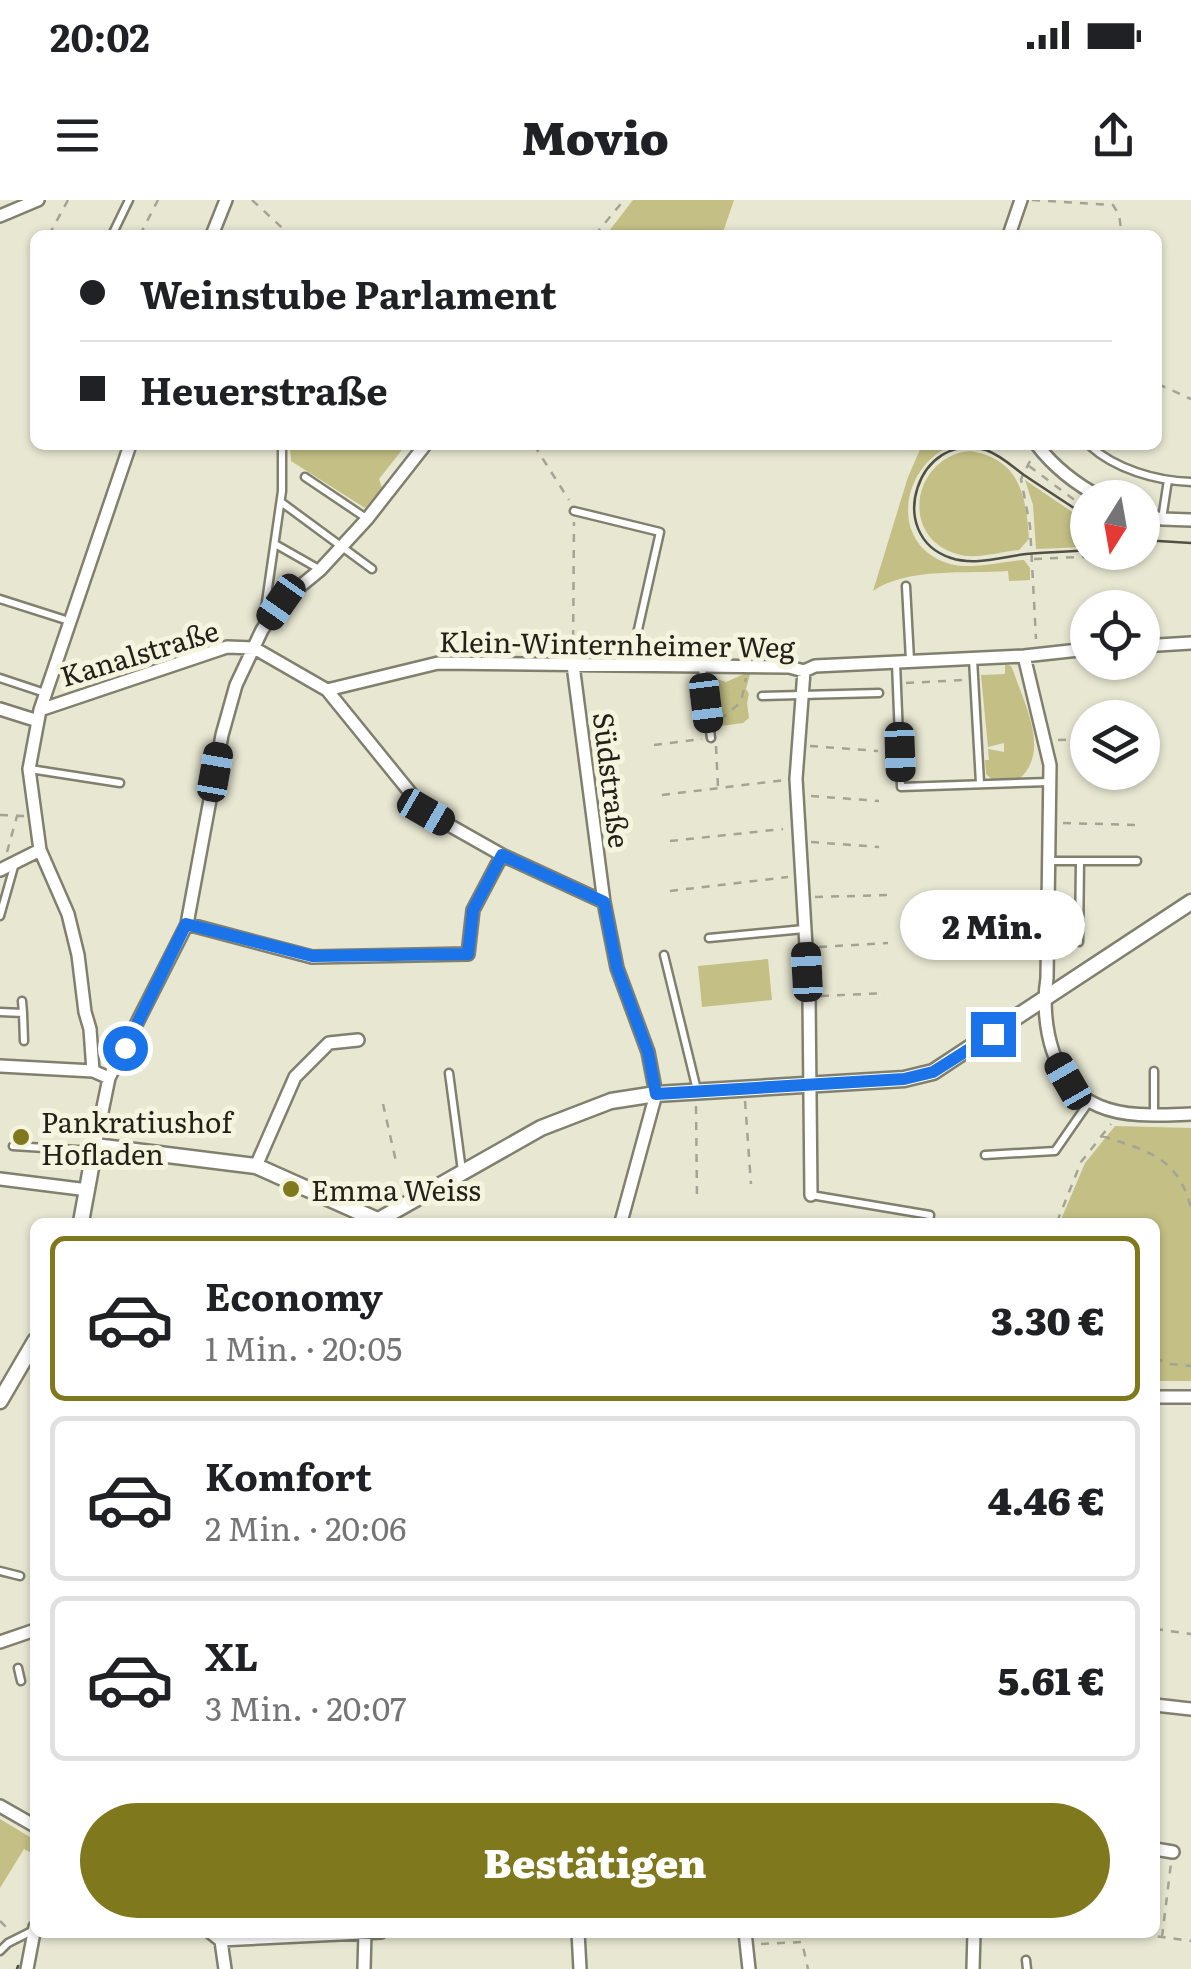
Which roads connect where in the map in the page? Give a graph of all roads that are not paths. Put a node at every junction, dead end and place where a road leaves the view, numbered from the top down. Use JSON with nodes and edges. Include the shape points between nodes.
{"nodes":[{"id":1,"x":38,"y":200,"type":"edge"},
{"id":2,"x":129,"y":200,"type":"edge"},
{"id":3,"x":226,"y":200,"type":"edge"},
{"id":4,"x":1021,"y":200,"type":"edge"},
{"id":5,"x":0,"y":216,"type":"edge"},
{"id":6,"x":114,"y":230,"type":"edge"},
{"id":7,"x":214,"y":230,"type":"edge"},
{"id":8,"x":1011,"y":230,"type":"edge"},
{"id":9,"x":128,"y":450,"type":"edge"},
{"id":10,"x":282,"y":450,"type":"edge"},
{"id":11,"x":421,"y":450,"type":"edge"},
{"id":12,"x":1036,"y":450,"type":"edge"},
{"id":13,"x":1096,"y":450,"type":"edge"},
{"id":14,"x":306,"y":477,"type":"dead end"},
{"id":15,"x":1072,"y":480,"type":"edge"},
{"id":16,"x":1168,"y":480,"type":"junction"},
{"id":17,"x":1191,"y":482,"type":"edge"},
{"id":18,"x":281,"y":502,"type":"junction"},
{"id":19,"x":574,"y":511,"type":"road end"},
{"id":20,"x":367,"y":518,"type":"junction"},
{"id":21,"x":1162,"y":519,"type":"joint"},
{"id":22,"x":1191,"y":520,"type":"edge"},
{"id":23,"x":275,"y":544,"type":"junction"},
{"id":24,"x":342,"y":546,"type":"junction"},
{"id":25,"x":372,"y":569,"type":"dead end"},
{"id":26,"x":320,"y":570,"type":"junction"},
{"id":27,"x":906,"y":586,"type":"dead end"},
{"id":28,"x":0,"y":598,"type":"edge"},
{"id":29,"x":70,"y":622,"type":"junction"},
{"id":30,"x":262,"y":630,"type":"junction"},
{"id":31,"x":1191,"y":643,"type":"edge"},
{"id":32,"x":1160,"y":645,"type":"edge"},
{"id":33,"x":254,"y":648,"type":"junction"},
{"id":34,"x":1070,"y":651,"type":"edge"},
{"id":35,"x":1028,"y":655,"type":"junction"},
{"id":36,"x":974,"y":658,"type":"junction"},
{"id":37,"x":903,"y":662,"type":"junction"},
{"id":38,"x":573,"y":665,"type":"junction"},
{"id":39,"x":630,"y":666,"type":"junction"},
{"id":40,"x":702,"y":668,"type":"junction"},
{"id":41,"x":804,"y":671,"type":"junction"},
{"id":42,"x":0,"y":678,"type":"edge"},
{"id":43,"x":327,"y":690,"type":"junction"},
{"id":44,"x":46,"y":693,"type":"junction"},
{"id":45,"x":879,"y":694,"type":"dead end"},
{"id":46,"x":762,"y":696,"type":"dead end"},
{"id":47,"x":801,"y":696,"type":"junction"},
{"id":48,"x":0,"y":708,"type":"edge"},
{"id":49,"x":39,"y":715,"type":"junction"},
{"id":50,"x":711,"y":738,"type":"road end"},
{"id":51,"x":29,"y":769,"type":"junction"},
{"id":52,"x":1050,"y":782,"type":"junction"},
{"id":53,"x":120,"y":783,"type":"dead end"},
{"id":54,"x":980,"y":784,"type":"junction"},
{"id":55,"x":40,"y":850,"type":"junction"},
{"id":56,"x":502,"y":855,"type":"junction"},
{"id":57,"x":1049,"y":860,"type":"junction"},
{"id":58,"x":1080,"y":861,"type":"junction"},
{"id":59,"x":1138,"y":861,"type":"dead end"},
{"id":60,"x":6,"y":866,"type":"edge"},
{"id":61,"x":604,"y":902,"type":"junction"},
{"id":62,"x":1191,"y":902,"type":"edge"},
{"id":63,"x":0,"y":916,"type":"edge"},
{"id":64,"x":186,"y":924,"type":"junction"},
{"id":65,"x":804,"y":929,"type":"junction"},
{"id":66,"x":709,"y":938,"type":"dead end"},
{"id":67,"x":1079,"y":942,"type":"dead end"},
{"id":68,"x":664,"y":955,"type":"dead end"},
{"id":69,"x":22,"y":1001,"type":"dead end"},
{"id":70,"x":1044,"y":1001,"type":"junction"},
{"id":71,"x":0,"y":1012,"type":"edge"},
{"id":72,"x":22,"y":1013,"type":"junction"},
{"id":73,"x":358,"y":1040,"type":"dead end"},
{"id":74,"x":24,"y":1042,"type":"dead end"},
{"id":75,"x":0,"y":1066,"type":"edge"},
{"id":76,"x":93,"y":1071,"type":"junction"},
{"id":77,"x":1154,"y":1071,"type":"dead end"},
{"id":78,"x":449,"y":1072,"type":"dead end"},
{"id":79,"x":109,"y":1078,"type":"junction"},
{"id":80,"x":809,"y":1082,"type":"junction"},
{"id":81,"x":656,"y":1094,"type":"junction"},
{"id":82,"x":696,"y":1095,"type":"junction"},
{"id":83,"x":1089,"y":1101,"type":"junction"},
{"id":84,"x":1191,"y":1114,"type":"edge"},
{"id":85,"x":1154,"y":1115,"type":"junction"},
{"id":86,"x":13,"y":1146,"type":"dead end"},
{"id":87,"x":94,"y":1149,"type":"junction"},
{"id":88,"x":985,"y":1155,"type":"dead end"},
{"id":89,"x":256,"y":1166,"type":"junction"},
{"id":90,"x":463,"y":1172,"type":"junction"},
{"id":91,"x":0,"y":1179,"type":"edge"},
{"id":92,"x":88,"y":1190,"type":"junction"},
{"id":93,"x":811,"y":1195,"type":"joint"},
{"id":94,"x":82,"y":1218,"type":"edge"},
{"id":95,"x":369,"y":1218,"type":"edge"},
{"id":96,"x":381,"y":1218,"type":"edge"},
{"id":97,"x":622,"y":1218,"type":"edge"},
{"id":98,"x":930,"y":1218,"type":"edge"},
{"id":99,"x":30,"y":1350,"type":"edge"},
{"id":100,"x":1160,"y":1397,"type":"edge"},
{"id":101,"x":1191,"y":1397,"type":"edge"},
{"id":102,"x":0,"y":1402,"type":"edge"},
{"id":103,"x":0,"y":1571,"type":"edge"},
{"id":104,"x":20,"y":1576,"type":"dead end"},
{"id":105,"x":18,"y":1668,"type":"dead end"},
{"id":106,"x":21,"y":1681,"type":"dead end"},
{"id":107,"x":1160,"y":1705,"type":"edge"},
{"id":108,"x":1191,"y":1709,"type":"edge"},
{"id":109,"x":0,"y":1806,"type":"edge"},
{"id":110,"x":30,"y":1823,"type":"edge"},
{"id":111,"x":1160,"y":1851,"type":"edge"},
{"id":112,"x":1173,"y":1852,"type":"road end"},
{"id":113,"x":30,"y":1931,"type":"edge"},
{"id":114,"x":32,"y":1938,"type":"edge"},
{"id":115,"x":218,"y":1938,"type":"edge"},
{"id":116,"x":365,"y":1938,"type":"edge"},
{"id":117,"x":578,"y":1938,"type":"edge"},
{"id":118,"x":745,"y":1938,"type":"edge"},
{"id":119,"x":974,"y":1938,"type":"edge"},
{"id":120,"x":0,"y":1951,"type":"edge"},
{"id":121,"x":27,"y":1969,"type":"edge"},
{"id":122,"x":225,"y":1969,"type":"edge"},
{"id":123,"x":364,"y":1969,"type":"edge"},
{"id":124,"x":580,"y":1969,"type":"edge"},
{"id":125,"x":749,"y":1969,"type":"edge"},
{"id":126,"x":973,"y":1969,"type":"edge"}],
"edges":[{"from":1,"to":5,"type":"street"},
{"from":2,"to":6,"type":"lane"},
{"from":3,"to":7,"type":"street"},
{"from":4,"to":8,"type":"street"},
{"from":9,"to":29,"type":"street"},
{"from":10,"to":18,"type":"lane"},
{"from":11,"to":20,"type":"street"},
{"from":12,"to":15,"type":"street"},
{"from":13,"to":16,"type":"lane"},
{"from":14,"to":20,"type":"lane"},
{"from":16,"to":17,"type":"lane"},
{"from":16,"to":21,"type":"lane"},
{"from":18,"to":23,"type":"lane"},
{"from":18,"to":24,"type":"lane"},
{"from":19,"to":39,"type":"lane","via":[[660,532]]},
{"from":20,"to":24,"type":"street"},
{"from":21,"to":22,"type":"street"},
{"from":23,"to":26,"type":"lane"},
{"from":23,"to":30,"type":"lane"},
{"from":24,"to":25,"type":"lane"},
{"from":24,"to":26,"type":"street"},
{"from":26,"to":30,"type":"street","via":[[281,602]]},
{"from":27,"to":37,"type":"lane"},
{"from":28,"to":29,"type":"lane"},
{"from":29,"to":44,"type":"street"},
{"from":30,"to":33,"type":"street"},
{"from":31,"to":32,"type":"street"},
{"from":33,"to":43,"type":"street"},
{"from":33,"to":49,"type":"street","name":"Kanalstraße","via":[[227,647]]},
{"from":33,"to":64,"type":"street","via":[[222,734]]},
{"from":34,"to":35,"type":"street","name":"Klein-Winternheimer Weg"},
{"from":35,"to":36,"type":"street","name":"Klein-Winternheimer Weg"},
{"from":35,"to":52,"type":"street"},
{"from":36,"to":37,"type":"street","name":"Klein-Winternheimer Weg"},
{"from":36,"to":54,"type":"lane"},
{"from":37,"to":41,"type":"street","name":"Klein-Winternheimer Weg"},
{"from":37,"to":54,"type":"lane","via":[[897,683],[901,787]]},
{"from":38,"to":39,"type":"street","name":"Klein-Winternheimer Weg"},
{"from":38,"to":43,"type":"street","name":"Klein-Winternheimer Weg","via":[[438,663]]},
{"from":38,"to":61,"type":"street","name":"Südstraße"},
{"from":39,"to":40,"type":"street","name":"Klein-Winternheimer Weg"},
{"from":40,"to":41,"type":"street","name":"Klein-Winternheimer Weg"},
{"from":40,"to":50,"type":"lane"},
{"from":41,"to":47,"type":"street"},
{"from":42,"to":44,"type":"lane"},
{"from":43,"to":56,"type":"street","via":[[426,812]]},
{"from":44,"to":49,"type":"street"},
{"from":45,"to":47,"type":"lane"},
{"from":46,"to":47,"type":"lane"},
{"from":47,"to":65,"type":"street","via":[[796,779]]},
{"from":48,"to":49,"type":"street"},
{"from":49,"to":51,"type":"street"},
{"from":51,"to":53,"type":"lane"},
{"from":51,"to":55,"type":"street"},
{"from":52,"to":54,"type":"lane"},
{"from":52,"to":57,"type":"street"},
{"from":55,"to":60,"type":"street"},
{"from":55,"to":76,"type":"street","via":[[78,955]]},
{"from":56,"to":61,"type":"street"},
{"from":56,"to":64,"type":"street","via":[[473,910],[468,954],[312,956]]},
{"from":57,"to":58,"type":"lane"},
{"from":57,"to":70,"type":"street"},
{"from":58,"to":59,"type":"lane"},
{"from":58,"to":67,"type":"lane"},
{"from":60,"to":63,"type":"lane"},
{"from":61,"to":81,"type":"street","name":"Südstraße"},
{"from":62,"to":70,"type":"street"},
{"from":64,"to":79,"type":"street"},
{"from":65,"to":66,"type":"lane"},
{"from":65,"to":80,"type":"street"},
{"from":68,"to":82,"type":"lane"},
{"from":69,"to":72,"type":"lane"},
{"from":70,"to":80,"type":"street","via":[[933,1072]]},
{"from":70,"to":83,"type":"street","via":[[1056,1060]]},
{"from":71,"to":72,"type":"lane"},
{"from":72,"to":74,"type":"lane"},
{"from":73,"to":89,"type":"street","via":[[328,1044],[295,1077]]},
{"from":75,"to":76,"type":"street"},
{"from":76,"to":79,"type":"street"},
{"from":77,"to":85,"type":"lane"},
{"from":78,"to":90,"type":"lane"},
{"from":79,"to":87,"type":"street"},
{"from":80,"to":82,"type":"street"},
{"from":80,"to":93,"type":"street"},
{"from":81,"to":82,"type":"street"},
{"from":81,"to":90,"type":"street","via":[[541,1128]]},
{"from":81,"to":97,"type":"street"},
{"from":83,"to":85,"type":"street"},
{"from":83,"to":88,"type":"lane","via":[[1055,1151]]},
{"from":84,"to":85,"type":"street"},
{"from":86,"to":87,"type":"lane"},
{"from":87,"to":89,"type":"street"},
{"from":87,"to":92,"type":"street"},
{"from":89,"to":95,"type":"street"},
{"from":90,"to":96,"type":"street"},
{"from":91,"to":92,"type":"street"},
{"from":92,"to":94,"type":"street"},
{"from":93,"to":98,"type":"lane"},
{"from":99,"to":102,"type":"street"},
{"from":100,"to":101,"type":"street"},
{"from":103,"to":104,"type":"lane"},
{"from":105,"to":106,"type":"lane"},
{"from":107,"to":108,"type":"street"},
{"from":109,"to":110,"type":"street"},
{"from":111,"to":112,"type":"street"},
{"from":113,"to":120,"type":"lane"},
{"from":114,"to":121,"type":"street"},
{"from":115,"to":122,"type":"street"},
{"from":116,"to":123,"type":"street"},
{"from":117,"to":124,"type":"street"},
{"from":118,"to":125,"type":"street"},
{"from":119,"to":126,"type":"street"}]}
